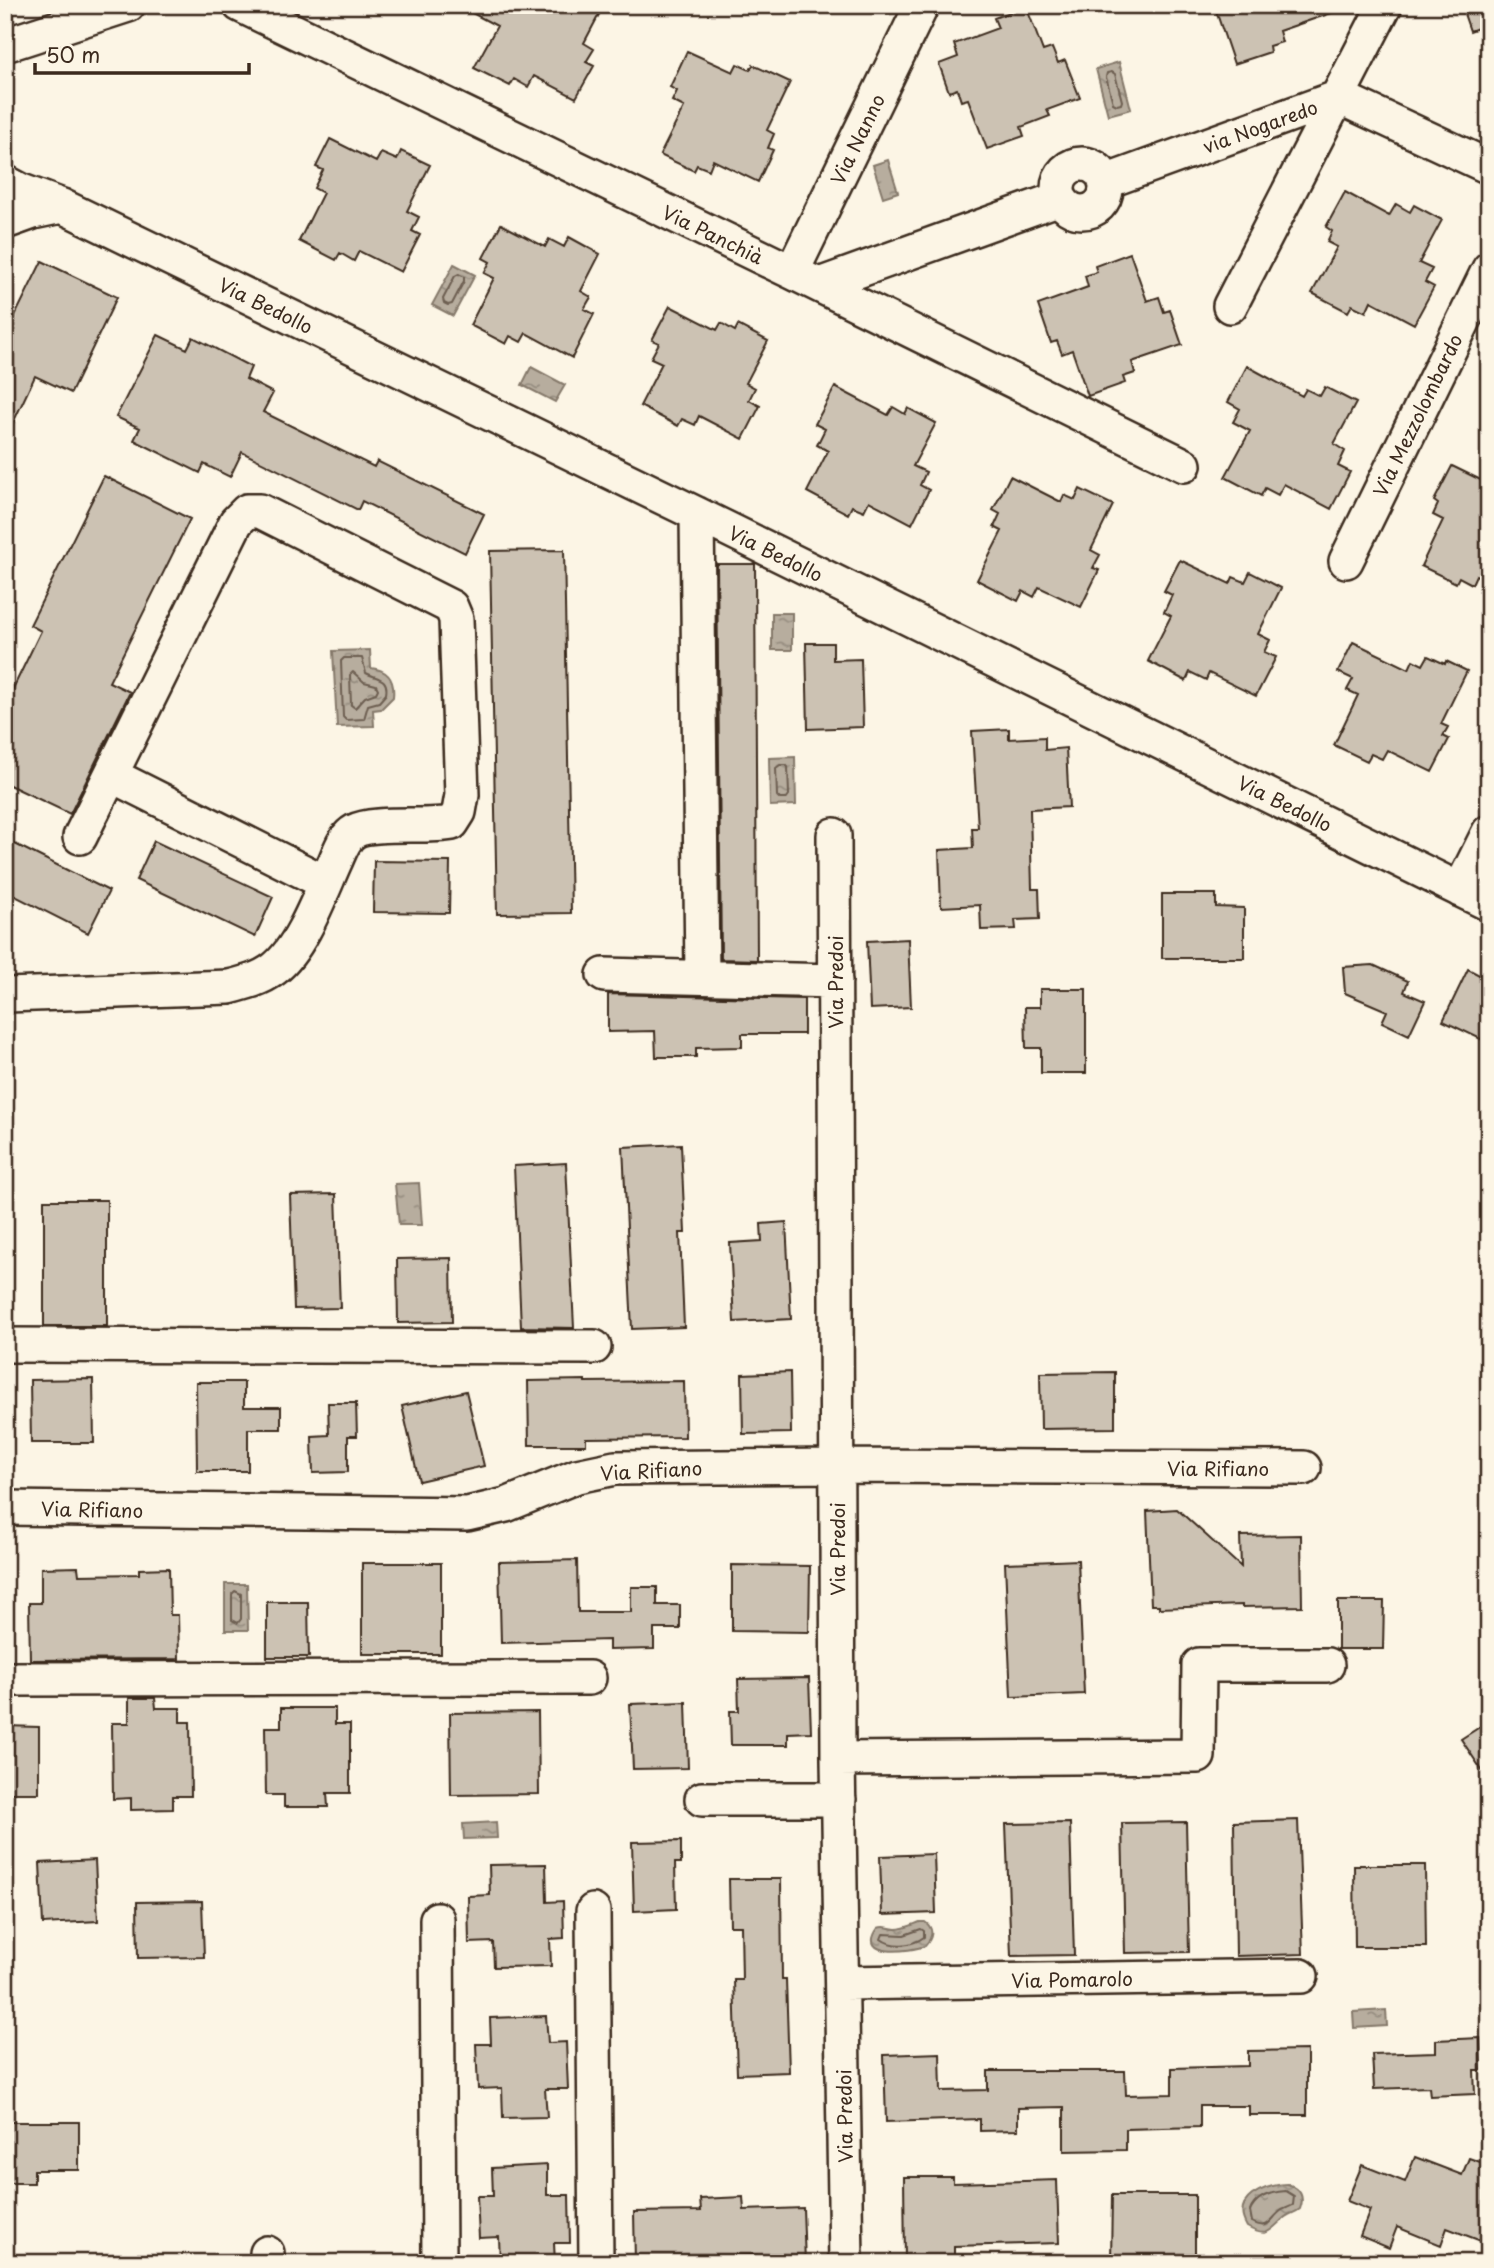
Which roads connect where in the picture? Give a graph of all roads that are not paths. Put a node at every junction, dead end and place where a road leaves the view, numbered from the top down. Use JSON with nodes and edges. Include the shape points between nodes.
{"nodes":[{"id":1,"x":128,"y":5,"type":"edge"},
{"id":2,"x":240,"y":5,"type":"edge"},
{"id":3,"x":922,"y":5,"type":"edge"},
{"id":4,"x":1385,"y":5,"type":"edge"},
{"id":5,"x":5,"y":46,"type":"edge"},
{"id":6,"x":1339,"y":97,"type":"junction"},
{"id":7,"x":1489,"y":167,"type":"edge"},
{"id":8,"x":5,"y":182,"type":"edge"},
{"id":9,"x":62,"y":206,"type":"junction"},
{"id":10,"x":5,"y":222,"type":"edge"},
{"id":11,"x":1489,"y":268,"type":"edge"},
{"id":12,"x":806,"y":279,"type":"junction"},
{"id":13,"x":1230,"y":306,"type":"dead end"},
{"id":14,"x":1184,"y":465,"type":"dead end"},
{"id":15,"x":697,"y":514,"type":"junction"},
{"id":16,"x":1346,"y":561,"type":"dead end"},
{"id":17,"x":111,"y":775,"type":"junction"},
{"id":18,"x":1489,"y":832,"type":"edge"},
{"id":19,"x":834,"y":835,"type":"dead end"},
{"id":20,"x":80,"y":837,"type":"dead end"},
{"id":21,"x":326,"y":883,"type":"junction"},
{"id":22,"x":1475,"y":897,"type":"edge"},
{"id":23,"x":604,"y":975,"type":"dead end"},
{"id":24,"x":702,"y":977,"type":"junction"},
{"id":25,"x":835,"y":981,"type":"junction"},
{"id":26,"x":6,"y":998,"type":"edge"},
{"id":27,"x":5,"y":1345,"type":"edge"},
{"id":28,"x":594,"y":1347,"type":"dead end"},
{"id":29,"x":836,"y":1466,"type":"junction"},
{"id":30,"x":1304,"y":1468,"type":"dead end"},
{"id":31,"x":5,"y":1508,"type":"edge"},
{"id":32,"x":1327,"y":1665,"type":"dead end"},
{"id":33,"x":589,"y":1678,"type":"dead end"},
{"id":34,"x":5,"y":1679,"type":"edge"},
{"id":35,"x":838,"y":1759,"type":"junction"},
{"id":36,"x":702,"y":1799,"type":"dead end"},
{"id":37,"x":839,"y":1799,"type":"junction"},
{"id":38,"x":593,"y":1911,"type":"dead end"},
{"id":39,"x":437,"y":1919,"type":"dead end"},
{"id":40,"x":1301,"y":1976,"type":"dead end"},
{"id":41,"x":843,"y":1983,"type":"junction"},
{"id":42,"x":439,"y":2263,"type":"edge"},
{"id":43,"x":596,"y":2263,"type":"edge"},
{"id":44,"x":846,"y":2263,"type":"edge"}],
"edges":[{"from":1,"to":5,"type":"street"},
{"from":2,"to":12,"type":"street","name":"Via Panchià"},
{"from":3,"to":12,"type":"street","name":"Via Nanno"},
{"from":4,"to":6,"type":"street"},
{"from":6,"to":7,"type":"street","name":"via Nogaredo"},
{"from":6,"to":12,"type":"street","name":"via Nogaredo","via":[[1105,182],[1104,197],[1094,209],[1079,212],[1060,198]]},
{"from":6,"to":13,"type":"street"},
{"from":8,"to":9,"type":"street","name":"Via Bedollo"},
{"from":9,"to":10,"type":"street"},
{"from":9,"to":15,"type":"street","name":"Via Bedollo"},
{"from":11,"to":16,"type":"street","name":"Via Mezzolombardo"},
{"from":12,"to":14,"type":"street","name":"Via Panchià"},
{"from":15,"to":22,"type":"street","name":"Via Bedollo"},
{"from":15,"to":24,"type":"street"},
{"from":17,"to":20,"type":"street"},
{"from":17,"to":21,"type":"street"},
{"from":17,"to":21,"type":"street","via":[[236,522],[247,511],[260,511],[440,600],[451,607],[456,618],[459,812],[452,823],[439,826],[356,831],[345,841]]},
{"from":18,"to":22,"type":"street"},
{"from":19,"to":25,"type":"street","name":"Via Predoi"},
{"from":21,"to":26,"type":"street","via":[[291,951],[275,969],[252,981],[229,987]]},
{"from":23,"to":24,"type":"street"},
{"from":24,"to":25,"type":"street"},
{"from":25,"to":29,"type":"street","name":"Via Predoi"},
{"from":27,"to":28,"type":"street"},
{"from":29,"to":30,"type":"street","name":"Via Rifiano"},
{"from":29,"to":31,"type":"street","name":"Via Rifiano","via":[[615,1468],[577,1476],[506,1505],[467,1514]]},
{"from":29,"to":35,"type":"street","name":"Via Predoi"},
{"from":32,"to":35,"type":"street","via":[[1199,1665],[1198,1756]]},
{"from":33,"to":34,"type":"street"},
{"from":35,"to":37,"type":"street","name":"Via Predoi"},
{"from":36,"to":37,"type":"street"},
{"from":37,"to":41,"type":"street","name":"Via Predoi"},
{"from":38,"to":43,"type":"street"},
{"from":39,"to":42,"type":"street"},
{"from":40,"to":41,"type":"street","name":"Via Pomarolo"},
{"from":41,"to":44,"type":"street","name":"Via Predoi"}]}
